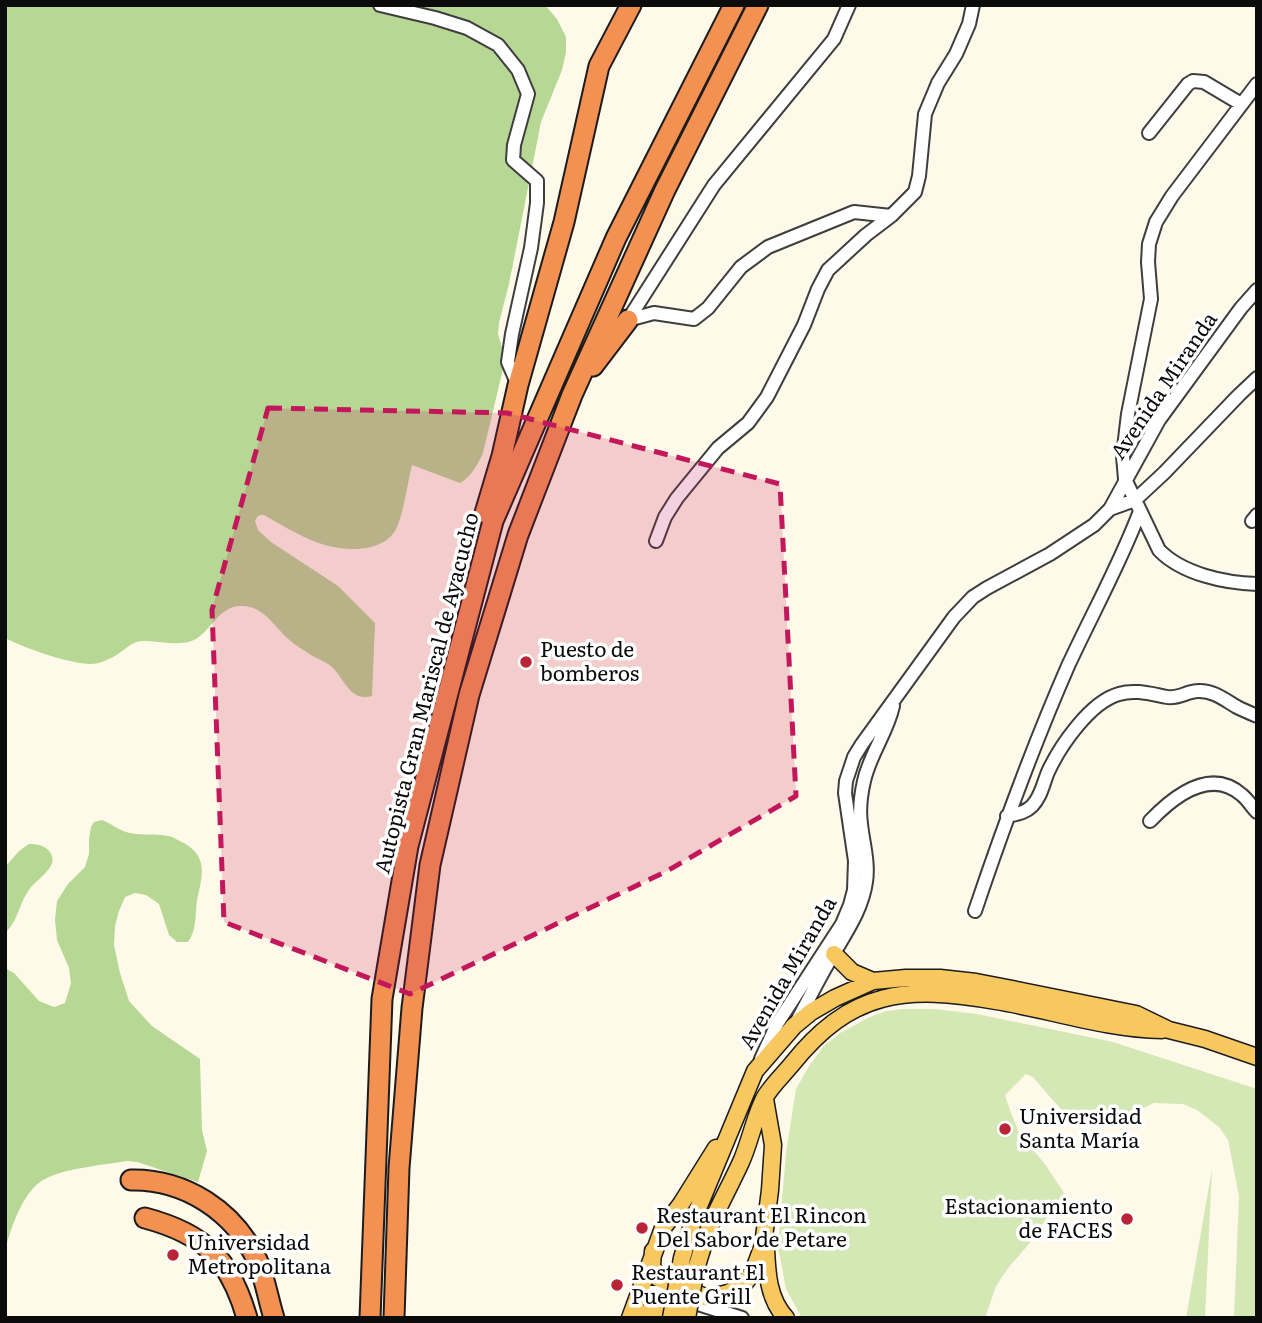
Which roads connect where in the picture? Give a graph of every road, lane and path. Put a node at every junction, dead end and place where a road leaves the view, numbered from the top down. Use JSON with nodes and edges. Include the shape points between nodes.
{"nodes":[{"id":1,"x":380,"y":5,"type":"edge"},
{"id":2,"x":631,"y":5,"type":"edge"},
{"id":3,"x":734,"y":5,"type":"edge"},
{"id":4,"x":758,"y":5,"type":"edge"},
{"id":5,"x":849,"y":5,"type":"edge"},
{"id":6,"x":973,"y":5,"type":"edge"},
{"id":7,"x":1257,"y":84,"type":"edge"},
{"id":8,"x":1241,"y":104,"type":"junction"},
{"id":9,"x":1149,"y":134,"type":"dead end"},
{"id":10,"x":891,"y":216,"type":"junction"},
{"id":11,"x":1257,"y":290,"type":"edge"},
{"id":12,"x":628,"y":320,"type":"junction"},
{"id":13,"x":1257,"y":378,"type":"edge"},
{"id":14,"x":518,"y":385,"type":"junction"},
{"id":15,"x":572,"y":395,"type":"junction"},
{"id":16,"x":1125,"y":479,"type":"junction"},
{"id":17,"x":1137,"y":505,"type":"junction"},
{"id":18,"x":1110,"y":509,"type":"junction"},
{"id":19,"x":656,"y":541,"type":"dead end"},
{"id":20,"x":1257,"y":584,"type":"edge"},
{"id":21,"x":471,"y":606,"type":"junction"},
{"id":22,"x":895,"y":699,"type":"junction"},
{"id":23,"x":1257,"y":716,"type":"edge"},
{"id":24,"x":1257,"y":812,"type":"edge"},
{"id":25,"x":1007,"y":816,"type":"junction"},
{"id":26,"x":1150,"y":821,"type":"dead end"},
{"id":27,"x":975,"y":911,"type":"dead end"},
{"id":28,"x":834,"y":954,"type":"junction"},
{"id":29,"x":873,"y":981,"type":"junction"},
{"id":30,"x":794,"y":1026,"type":"junction"},
{"id":31,"x":1169,"y":1030,"type":"junction"},
{"id":32,"x":1257,"y":1057,"type":"edge"},
{"id":33,"x":755,"y":1072,"type":"junction"},
{"id":34,"x":765,"y":1098,"type":"junction"},
{"id":35,"x":735,"y":1120,"type":"junction"},
{"id":36,"x":131,"y":1180,"type":"dead end"},
{"id":37,"x":145,"y":1219,"type":"dead end"},
{"id":38,"x":765,"y":1230,"type":"junction"},
{"id":39,"x":653,"y":1251,"type":"junction"},
{"id":40,"x":640,"y":1292,"type":"junction"},
{"id":41,"x":656,"y":1302,"type":"dead end"},
{"id":42,"x":247,"y":1318,"type":"edge"},
{"id":43,"x":274,"y":1318,"type":"edge"},
{"id":44,"x":370,"y":1318,"type":"edge"},
{"id":45,"x":394,"y":1318,"type":"edge"},
{"id":46,"x":630,"y":1318,"type":"edge"},
{"id":47,"x":636,"y":1318,"type":"edge"},
{"id":48,"x":673,"y":1318,"type":"edge"},
{"id":49,"x":687,"y":1318,"type":"edge"},
{"id":50,"x":742,"y":1318,"type":"edge"},
{"id":51,"x":786,"y":1318,"type":"edge"}],
"edges":[{"from":1,"to":14,"type":"street","via":[[467,28],[498,45],[518,70],[528,94],[513,160],[537,181],[537,203],[508,362]]},
{"from":2,"to":14,"type":"highway","via":[[599,66],[564,222]]},
{"from":3,"to":21,"type":"highway","name":"Autopista Gran Mariscal de Ayacucho","via":[[605,263],[493,521]]},
{"from":4,"to":15,"type":"highway","name":"Autopista Gran Mariscal de Ayacucho","via":[[665,190]]},
{"from":5,"to":12,"type":"street","via":[[834,39],[714,185]]},
{"from":6,"to":10,"type":"street","via":[[965,34],[925,114],[915,192]]},
{"from":7,"to":8,"type":"street"},
{"from":8,"to":9,"type":"street","via":[[1193,80]]},
{"from":8,"to":16,"type":"street","via":[[1172,196],[1152,233],[1148,262],[1151,299],[1128,414]]},
{"from":10,"to":12,"type":"street","via":[[854,212],[768,247],[741,267],[694,319],[654,313]]},
{"from":10,"to":19,"type":"street","via":[[828,271],[767,397],[677,498]]},
{"from":11,"to":16,"type":"street","name":"Avenida Miranda","via":[[1159,420]]},
{"from":12,"to":15,"type":"highway"},
{"from":13,"to":17,"type":"street","name":"Avenida Miranda"},
{"from":14,"to":21,"type":"highway","via":[[479,532]]},
{"from":15,"to":45,"type":"highway","name":"Autopista Gran Mariscal de Ayacucho","via":[[518,535],[469,695],[430,865],[398,1168]]},
{"from":16,"to":17,"type":"street"},
{"from":16,"to":18,"type":"street","name":"Avenida Miranda"},
{"from":17,"to":18,"type":"street","name":"Avenida Miranda"},
{"from":17,"to":20,"type":"street","via":[[1167,559],[1233,583]]},
{"from":17,"to":25,"type":"street","via":[[1128,544],[1053,701]]},
{"from":18,"to":22,"type":"street","name":"Avenida Miranda","via":[[1050,554],[974,597],[954,617]]},
{"from":21,"to":44,"type":"highway","name":"Autopista Gran Mariscal de Ayacucho","via":[[408,846],[382,999]]},
{"from":22,"to":28,"type":"street","name":"Avenida Miranda","via":[[862,789],[864,896]]},
{"from":22,"to":33,"type":"street","name":"Avenida Miranda","via":[[854,757],[846,781],[855,861],[850,905],[777,1024]]},
{"from":23,"to":25,"type":"street","via":[[1205,691],[1175,698],[1121,693],[1107,699],[1072,733],[1033,805]]},
{"from":24,"to":26,"type":"street","via":[[1242,794],[1213,783],[1167,803]]},
{"from":25,"to":27,"type":"street"},
{"from":28,"to":29,"type":"main road","via":[[852,972]]},
{"from":28,"to":30,"type":"street","name":"Avenida Miranda"},
{"from":29,"to":30,"type":"main road","via":[[835,998]]},
{"from":29,"to":31,"type":"main road","via":[[940,978],[976,982],[1136,1014]]},
{"from":30,"to":33,"type":"main road"},
{"from":30,"to":34,"type":"main road"},
{"from":31,"to":32,"type":"main road"},
{"from":31,"to":34,"type":"main road","via":[[1135,1030],[993,1000],[928,993],[888,997],[833,1021],[808,1044]]},
{"from":33,"to":35,"type":"main road"},
{"from":34,"to":38,"type":"main road","via":[[773,1145]]},
{"from":34,"to":49,"type":"main road","bridge":true,"via":[[742,1161],[706,1233]]},
{"from":35,"to":39,"type":"main road","via":[[663,1228]]},
{"from":35,"to":48,"type":"main road","bridge":true,"via":[[694,1218],[682,1258]]},
{"from":36,"to":43,"type":"highway","via":[[183,1189],[226,1216],[257,1262]]},
{"from":37,"to":42,"type":"highway","via":[[180,1230],[209,1248],[227,1268]]},
{"from":38,"to":39,"type":"main road","via":[[758,1260],[745,1283],[708,1298],[657,1278]]},
{"from":38,"to":51,"type":"main road","via":[[771,1292]]},
{"from":39,"to":40,"type":"main road"},
{"from":40,"to":41,"type":"street"},
{"from":40,"to":46,"type":"main road"},
{"from":40,"to":50,"type":"street","via":[[660,1292]]},
{"from":47,"to":48,"type":"main road","via":[[655,1311]]}]}
